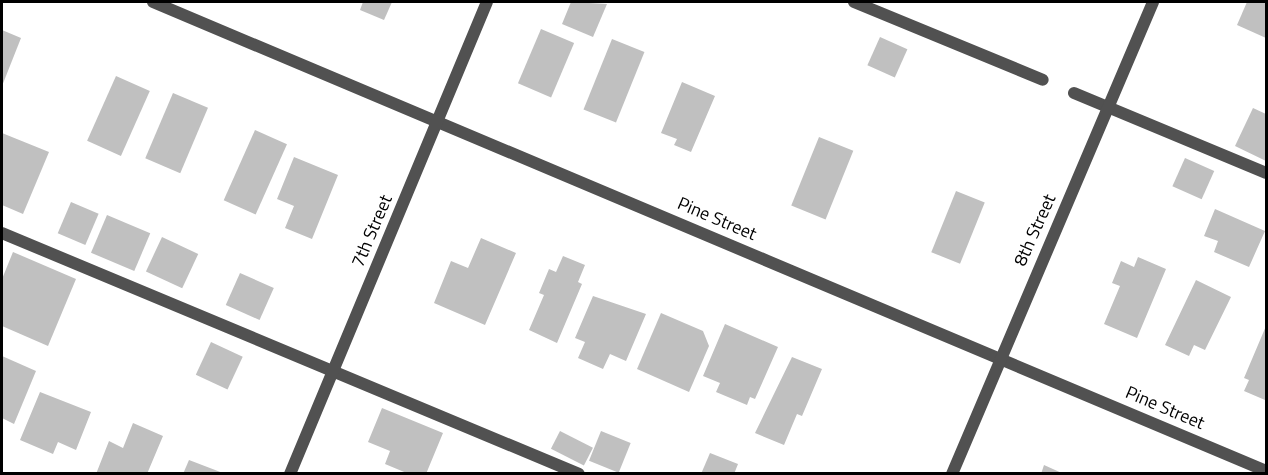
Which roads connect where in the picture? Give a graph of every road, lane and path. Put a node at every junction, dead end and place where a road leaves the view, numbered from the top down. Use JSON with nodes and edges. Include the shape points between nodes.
{"nodes":[{"id":1,"x":153,"y":2,"type":"edge"},
{"id":2,"x":487,"y":2,"type":"edge"},
{"id":3,"x":854,"y":2,"type":"edge"},
{"id":4,"x":1153,"y":2,"type":"edge"},
{"id":5,"x":1044,"y":80,"type":"dead end"},
{"id":6,"x":1074,"y":93,"type":"dead end"},
{"id":7,"x":1109,"y":107,"type":"junction"},
{"id":8,"x":438,"y":120,"type":"junction"},
{"id":9,"x":1266,"y":173,"type":"edge"},
{"id":10,"x":2,"y":233,"type":"edge"},
{"id":11,"x":1000,"y":357,"type":"junction"},
{"id":12,"x":333,"y":372,"type":"junction"},
{"id":13,"x":1266,"y":471,"type":"edge"},
{"id":14,"x":290,"y":474,"type":"edge"},
{"id":15,"x":579,"y":474,"type":"edge"},
{"id":16,"x":952,"y":474,"type":"edge"}],
"edges":[{"from":1,"to":8,"type":"street","name":"Pine Street"},
{"from":2,"to":8,"type":"street","name":"7th Street"},
{"from":3,"to":5,"type":"street"},
{"from":4,"to":7,"type":"street","name":"8th Street"},
{"from":6,"to":7,"type":"street"},
{"from":7,"to":9,"type":"street"},
{"from":7,"to":11,"type":"street","name":"8th Street"},
{"from":8,"to":11,"type":"street","name":"Pine Street"},
{"from":8,"to":12,"type":"street","name":"7th Street"},
{"from":10,"to":12,"type":"street"},
{"from":11,"to":13,"type":"street","name":"Pine Street"},
{"from":11,"to":16,"type":"street","name":"8th Street"},
{"from":12,"to":14,"type":"street","name":"7th Street"},
{"from":12,"to":15,"type":"street"}]}
